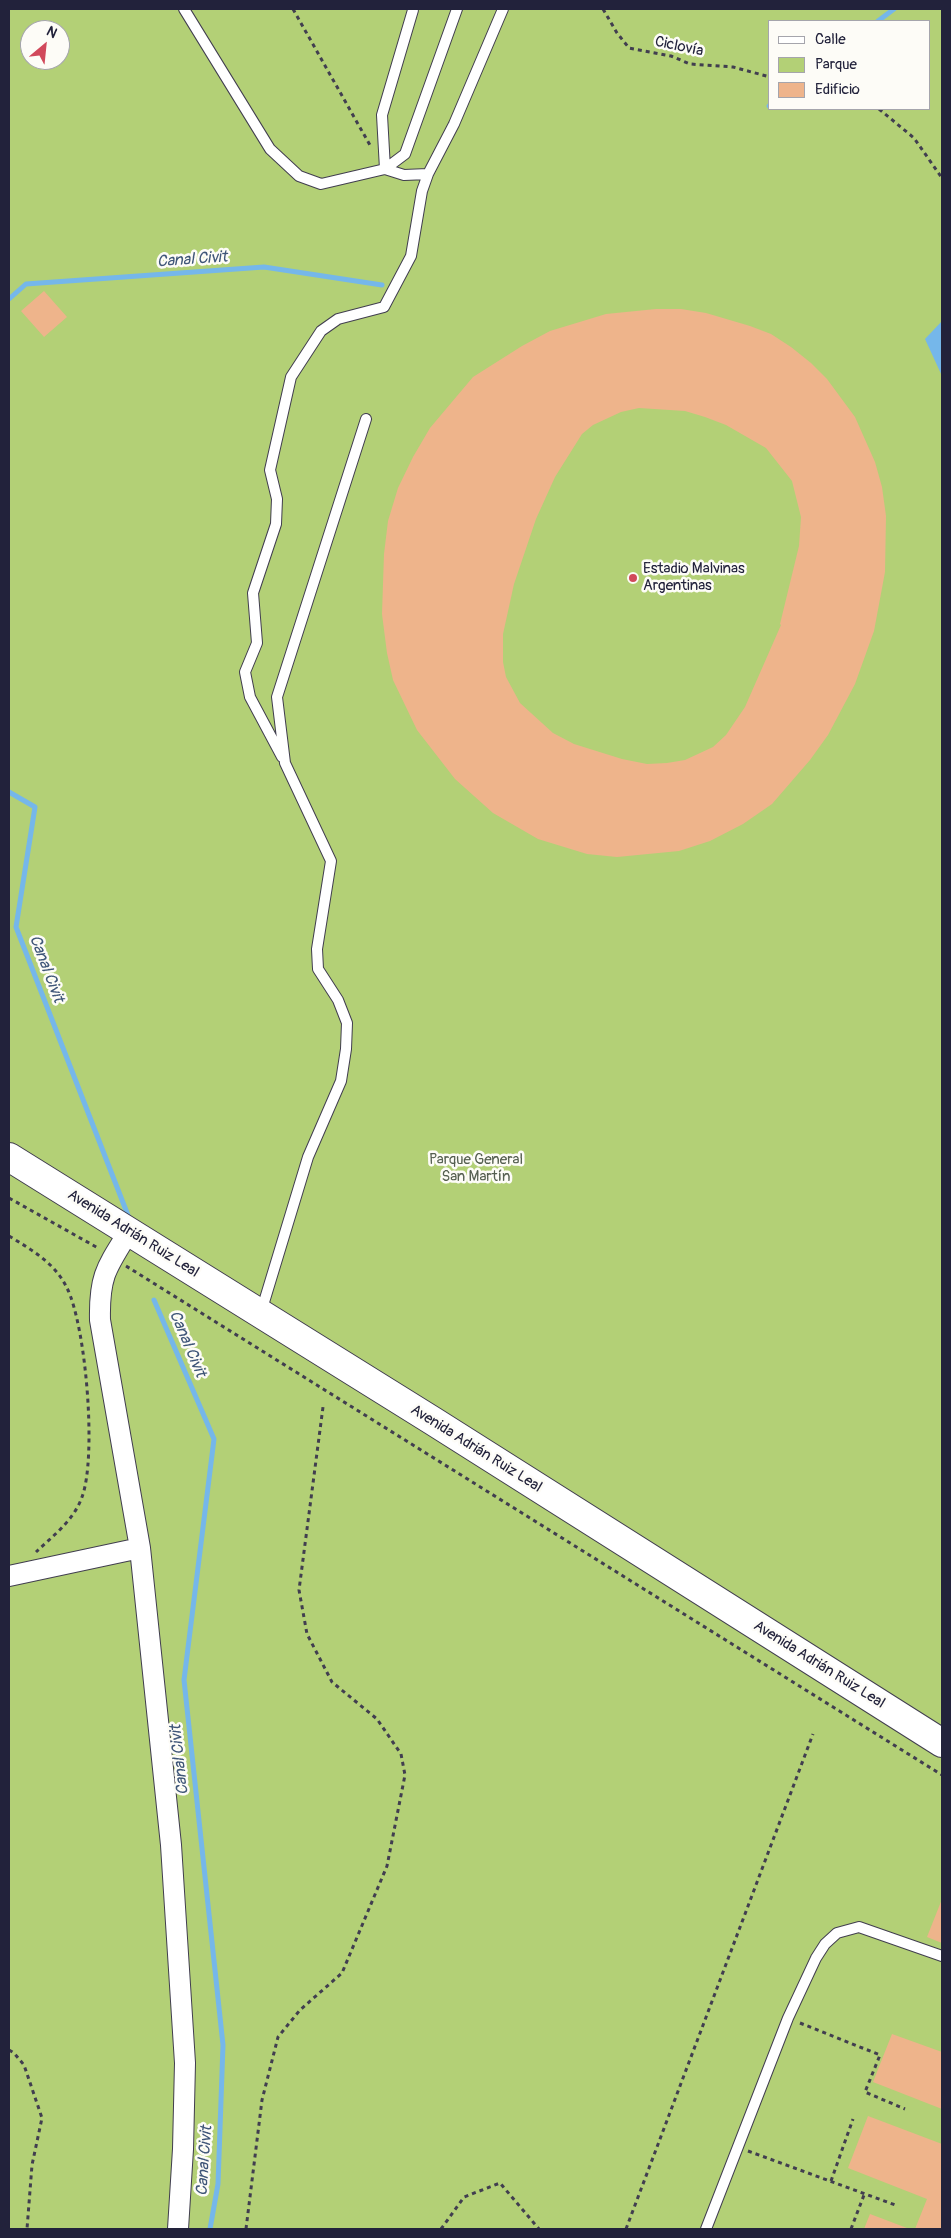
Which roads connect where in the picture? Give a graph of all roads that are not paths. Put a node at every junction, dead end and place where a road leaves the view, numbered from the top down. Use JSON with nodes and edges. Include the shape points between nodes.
{"nodes":[{"id":1,"x":184,"y":9,"type":"edge"},
{"id":2,"x":412,"y":9,"type":"edge"},
{"id":3,"x":456,"y":9,"type":"edge"},
{"id":4,"x":503,"y":9,"type":"edge"},
{"id":5,"x":385,"y":169,"type":"junction"},
{"id":6,"x":428,"y":174,"type":"junction"},
{"id":7,"x":366,"y":419,"type":"dead end"},
{"id":8,"x":284,"y":763,"type":"junction"},
{"id":9,"x":9,"y":1157,"type":"edge"},
{"id":10,"x":128,"y":1233,"type":"junction"},
{"id":11,"x":261,"y":1313,"type":"junction"},
{"id":12,"x":140,"y":1548,"type":"junction"},
{"id":13,"x":11,"y":1575,"type":"edge"},
{"id":14,"x":942,"y":1743,"type":"edge"},
{"id":15,"x":942,"y":1956,"type":"edge"},
{"id":16,"x":178,"y":2229,"type":"edge"},
{"id":17,"x":706,"y":2229,"type":"edge"}],
"edges":[{"from":1,"to":5,"type":"lane","via":[[270,149],[299,176],[321,184]]},
{"from":2,"to":5,"type":"lane","via":[[382,115]]},
{"from":3,"to":5,"type":"lane","via":[[405,154]]},
{"from":4,"to":6,"type":"lane","via":[[454,124]]},
{"from":5,"to":6,"type":"lane","via":[[404,176]]},
{"from":6,"to":8,"type":"lane","via":[[411,256],[384,306],[338,319],[321,331],[291,377],[270,470],[277,499],[276,524],[253,593],[257,643],[245,672],[250,697]]},
{"from":7,"to":8,"type":"lane","via":[[277,697]]},
{"from":8,"to":11,"type":"lane","via":[[331,861],[317,949],[318,968],[338,1000],[347,1023],[346,1049],[341,1081],[308,1157]]},
{"from":9,"to":10,"type":"street","name":"Avenida Adrián Ruiz Leal"},
{"from":10,"to":11,"type":"street","name":"Avenida Adrián Ruiz Leal"},
{"from":10,"to":12,"type":"street","via":[[107,1267],[100,1291],[100,1320]]},
{"from":11,"to":14,"type":"street","name":"Avenida Adrián Ruiz Leal"},
{"from":12,"to":13,"type":"street"},
{"from":12,"to":16,"type":"street","via":[[171,1845],[185,2063]]},
{"from":15,"to":17,"type":"lane","via":[[859,1927],[842,1931],[825,1944],[788,2018]]}]}
